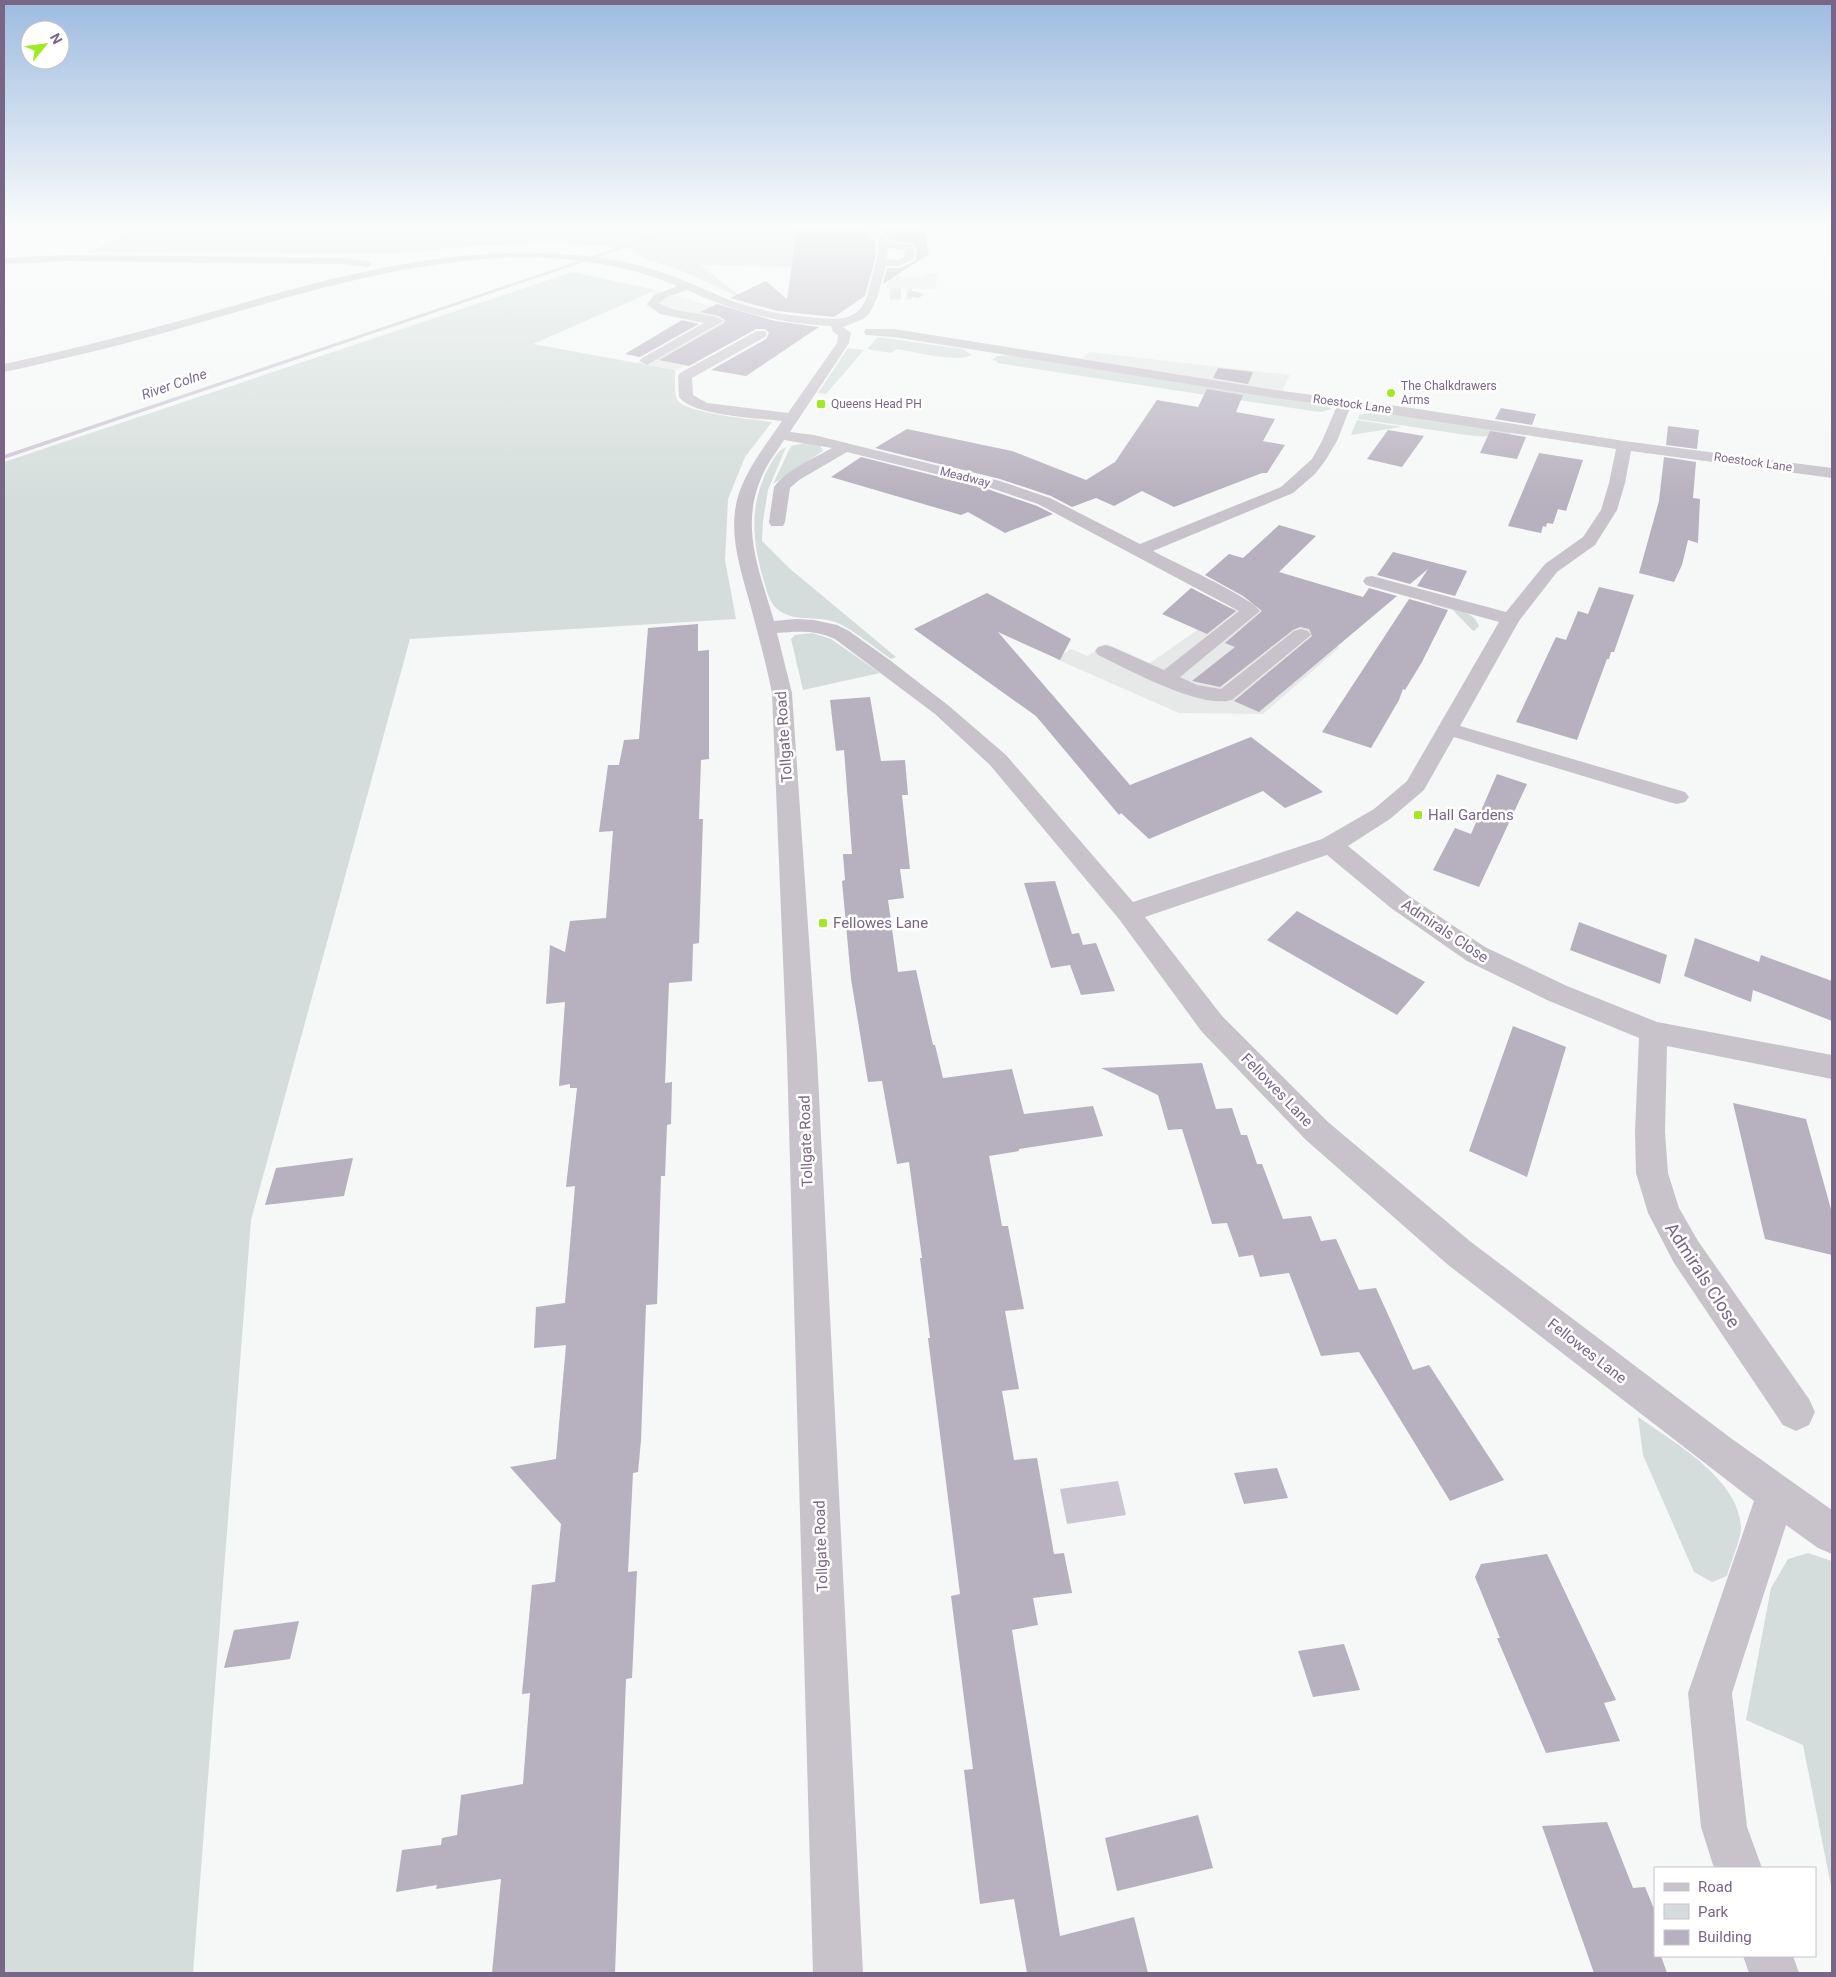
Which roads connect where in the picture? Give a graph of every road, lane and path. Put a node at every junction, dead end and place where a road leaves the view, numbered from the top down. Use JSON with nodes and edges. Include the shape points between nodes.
{"nodes":[{"id":1,"x":210,"y":315,"type":"edge"},
{"id":2,"x":684,"y":315,"type":"edge"},
{"id":3,"x":768,"y":315,"type":"edge"},
{"id":4,"x":858,"y":315,"type":"edge"},
{"id":5,"x":868,"y":315,"type":"edge"},
{"id":6,"x":854,"y":320,"type":"junction"},
{"id":7,"x":870,"y":329,"type":"junction"},
{"id":8,"x":841,"y":332,"type":"junction"},
{"id":9,"x":761,"y":334,"type":"dead end"},
{"id":10,"x":992,"y":350,"type":"junction"},
{"id":11,"x":647,"y":361,"type":"dead end"},
{"id":12,"x":977,"y":363,"type":"dead end"},
{"id":13,"x":4,"y":368,"type":"edge"},
{"id":14,"x":1338,"y":412,"type":"junction"},
{"id":15,"x":791,"y":418,"type":"junction"},
{"id":16,"x":780,"y":435,"type":"junction"},
{"id":17,"x":1624,"y":446,"type":"junction"},
{"id":18,"x":845,"y":447,"type":"junction"},
{"id":19,"x":1832,"y":473,"type":"edge"},
{"id":20,"x":777,"y":522,"type":"dead end"},
{"id":21,"x":1140,"y":550,"type":"junction"},
{"id":22,"x":1372,"y":580,"type":"dead end"},
{"id":23,"x":1510,"y":618,"type":"junction"},
{"id":24,"x":766,"y":628,"type":"junction"},
{"id":25,"x":1301,"y":635,"type":"dead end"},
{"id":26,"x":1105,"y":652,"type":"dead end"},
{"id":27,"x":1166,"y":678,"type":"junction"},
{"id":28,"x":1449,"y":729,"type":"junction"},
{"id":29,"x":1677,"y":797,"type":"dead end"},
{"id":30,"x":1331,"y":845,"type":"junction"},
{"id":31,"x":1128,"y":913,"type":"junction"},
{"id":32,"x":1653,"y":1032,"type":"junction"},
{"id":33,"x":1832,"y":1067,"type":"edge"},
{"id":34,"x":1796,"y":1412,"type":"dead end"},
{"id":35,"x":1776,"y":1495,"type":"junction"},
{"id":36,"x":1832,"y":1534,"type":"edge"},
{"id":37,"x":1738,"y":1867,"type":"edge"},
{"id":38,"x":1768,"y":1957,"type":"edge"},
{"id":39,"x":838,"y":1973,"type":"edge"},
{"id":40,"x":1774,"y":1973,"type":"edge"}],
"edges":[{"from":1,"to":13,"type":"street","via":[[117,342]]},
{"from":2,"to":11,"type":"street","via":[[717,321]]},
{"from":3,"to":8,"type":"street","via":[[815,322]]},
{"from":4,"to":6,"type":"street"},
{"from":5,"to":7,"type":"street"},
{"from":6,"to":7,"type":"street","name":"Roestock Lane"},
{"from":6,"to":8,"type":"street"},
{"from":7,"to":8,"type":"street","name":"Tollgate Road"},
{"from":7,"to":10,"type":"street","name":"Roestock Lane"},
{"from":8,"to":15,"type":"street","name":"Tollgate Road"},
{"from":9,"to":15,"type":"street","via":[[685,376],[686,397],[706,406]]},
{"from":10,"to":12,"type":"street"},
{"from":10,"to":14,"type":"street","name":"Roestock Lane"},
{"from":14,"to":17,"type":"street","name":"Roestock Lane"},
{"from":14,"to":21,"type":"street","via":[[1329,444],[1319,460],[1287,490]]},
{"from":15,"to":16,"type":"street","name":"Tollgate Road"},
{"from":16,"to":18,"type":"street","name":"Meadway"},
{"from":16,"to":24,"type":"street","name":"Tollgate Road","via":[[755,473],[743,511],[743,543]]},
{"from":17,"to":19,"type":"street","name":"Roestock Lane"},
{"from":17,"to":23,"type":"street","via":[[1610,510],[1589,541],[1552,568]]},
{"from":18,"to":20,"type":"street","via":[[782,486]]},
{"from":18,"to":21,"type":"street","name":"Meadway","via":[[1020,492]]},
{"from":21,"to":27,"type":"street","name":"Meadway","via":[[1251,611]]},
{"from":22,"to":23,"type":"street"},
{"from":23,"to":28,"type":"street"},
{"from":24,"to":31,"type":"street","name":"Fellowes Lane","via":[[796,625],[830,629],[942,710],[998,760]]},
{"from":24,"to":39,"type":"street","name":"Tollgate Road","via":[[782,693],[802,1056]]},
{"from":25,"to":27,"type":"street","via":[[1226,696],[1192,690]]},
{"from":26,"to":27,"type":"street"},
{"from":28,"to":29,"type":"street"},
{"from":28,"to":30,"type":"street","via":[[1416,785],[1382,814]]},
{"from":30,"to":31,"type":"street"},
{"from":30,"to":32,"type":"street","name":"Admirals Close","via":[[1400,902],[1476,954],[1557,993]]},
{"from":31,"to":35,"type":"street","name":"Fellowes Lane","via":[[1212,1024],[1317,1131],[1459,1253]]},
{"from":32,"to":33,"type":"street","name":"Admirals Close"},
{"from":32,"to":34,"type":"street","name":"Admirals Close","via":[[1652,1173],[1664,1213],[1686,1252]]},
{"from":35,"to":36,"type":"street","name":"Fellowes Lane"},
{"from":35,"to":37,"type":"street","via":[[1710,1693],[1724,1827]]},
{"from":38,"to":40,"type":"street"}]}
